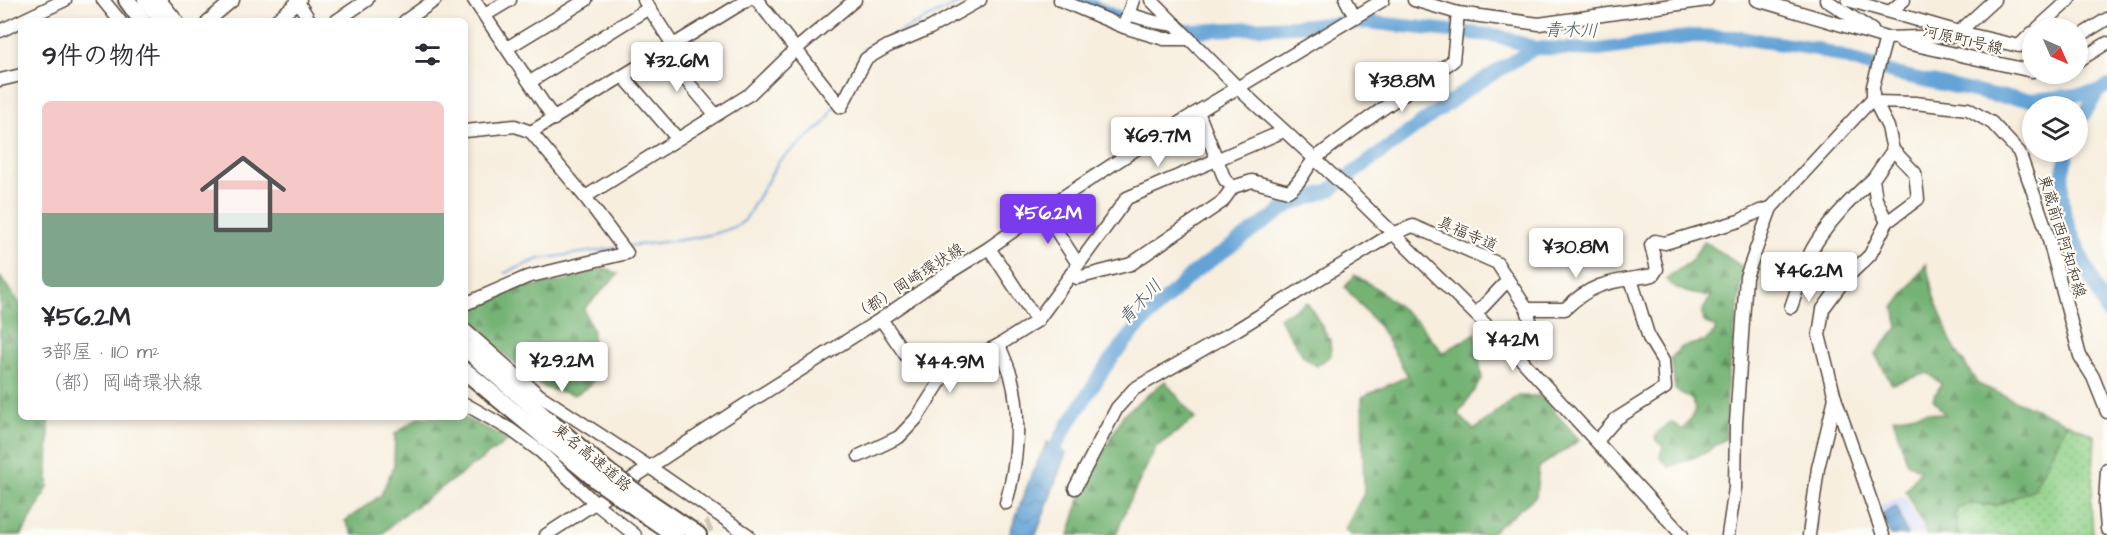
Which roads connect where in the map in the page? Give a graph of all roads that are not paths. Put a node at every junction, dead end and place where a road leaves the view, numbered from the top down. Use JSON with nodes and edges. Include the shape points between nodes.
{"nodes":[{"id":1,"x":65,"y":0,"type":"edge"},
{"id":2,"x":103,"y":0,"type":"edge"},
{"id":3,"x":127,"y":0,"type":"edge"},
{"id":4,"x":146,"y":0,"type":"edge"},
{"id":5,"x":159,"y":0,"type":"edge"},
{"id":6,"x":233,"y":0,"type":"edge"},
{"id":7,"x":367,"y":0,"type":"edge"},
{"id":8,"x":435,"y":0,"type":"edge"},
{"id":9,"x":474,"y":0,"type":"edge"},
{"id":10,"x":510,"y":0,"type":"edge"},
{"id":11,"x":586,"y":0,"type":"edge"},
{"id":12,"x":757,"y":0,"type":"edge"},
{"id":13,"x":855,"y":0,"type":"edge"},
{"id":14,"x":980,"y":0,"type":"edge"},
{"id":15,"x":1060,"y":0,"type":"edge"},
{"id":16,"x":1133,"y":0,"type":"edge"},
{"id":17,"x":1346,"y":0,"type":"edge"},
{"id":18,"x":1383,"y":0,"type":"edge"},
{"id":19,"x":1414,"y":0,"type":"edge"},
{"id":20,"x":1707,"y":0,"type":"edge"},
{"id":21,"x":1757,"y":0,"type":"edge"},
{"id":22,"x":1826,"y":0,"type":"edge"},
{"id":23,"x":1848,"y":0,"type":"edge"},
{"id":24,"x":1904,"y":0,"type":"edge"},
{"id":25,"x":1994,"y":0,"type":"edge"},
{"id":26,"x":2069,"y":0,"type":"edge"},
{"id":27,"x":298,"y":1,"type":"edge"},
{"id":28,"x":646,"y":2,"type":"edge"},
{"id":29,"x":739,"y":2,"type":"edge"},
{"id":30,"x":1159,"y":2,"type":"edge"},
{"id":31,"x":1891,"y":12,"type":"junction"},
{"id":32,"x":1128,"y":14,"type":"junction"},
{"id":33,"x":485,"y":15,"type":"junction"},
{"id":34,"x":1354,"y":17,"type":"junction"},
{"id":35,"x":27,"y":18,"type":"edge"},
{"id":36,"x":118,"y":18,"type":"edge"},
{"id":37,"x":140,"y":18,"type":"edge"},
{"id":38,"x":160,"y":18,"type":"edge"},
{"id":39,"x":174,"y":18,"type":"edge"},
{"id":40,"x":212,"y":18,"type":"edge"},
{"id":41,"x":278,"y":18,"type":"edge"},
{"id":42,"x":308,"y":18,"type":"edge"},
{"id":43,"x":340,"y":18,"type":"edge"},
{"id":44,"x":409,"y":18,"type":"edge"},
{"id":45,"x":1457,"y":18,"type":"junction"},
{"id":46,"x":2049,"y":18,"type":"edge"},
{"id":47,"x":2107,"y":18,"type":"edge"},
{"id":48,"x":18,"y":22,"type":"edge"},
{"id":49,"x":1176,"y":25,"type":"junction"},
{"id":50,"x":1124,"y":27,"type":"junction"},
{"id":51,"x":2088,"y":30,"type":"edge"},
{"id":52,"x":0,"y":31,"type":"edge"},
{"id":53,"x":1959,"y":32,"type":"junction"},
{"id":54,"x":1886,"y":38,"type":"junction"},
{"id":55,"x":1189,"y":39,"type":"junction"},
{"id":56,"x":2022,"y":43,"type":"edge"},
{"id":57,"x":2107,"y":43,"type":"edge"},
{"id":58,"x":2019,"y":46,"type":"junction"},
{"id":59,"x":2022,"y":47,"type":"edge"},
{"id":60,"x":507,"y":48,"type":"junction"},
{"id":61,"x":668,"y":49,"type":"junction"},
{"id":62,"x":795,"y":50,"type":"junction"},
{"id":63,"x":2088,"y":55,"type":"edge"},
{"id":64,"x":2022,"y":69,"type":"edge"},
{"id":65,"x":18,"y":76,"type":"edge"},
{"id":66,"x":622,"y":76,"type":"junction"},
{"id":67,"x":0,"y":80,"type":"edge"},
{"id":68,"x":530,"y":82,"type":"junction"},
{"id":69,"x":1238,"y":88,"type":"junction"},
{"id":70,"x":1874,"y":95,"type":"junction"},
{"id":71,"x":1198,"y":112,"type":"junction"},
{"id":72,"x":716,"y":114,"type":"junction"},
{"id":73,"x":554,"y":119,"type":"junction"},
{"id":74,"x":468,"y":131,"type":"edge"},
{"id":75,"x":1284,"y":131,"type":"junction"},
{"id":76,"x":531,"y":132,"type":"junction"},
{"id":77,"x":677,"y":138,"type":"junction"},
{"id":78,"x":1893,"y":150,"type":"junction"},
{"id":79,"x":1315,"y":160,"type":"junction"},
{"id":80,"x":1216,"y":161,"type":"junction"},
{"id":81,"x":1873,"y":179,"type":"junction"},
{"id":82,"x":1233,"y":187,"type":"junction"},
{"id":83,"x":585,"y":197,"type":"junction"},
{"id":84,"x":1771,"y":208,"type":"junction"},
{"id":85,"x":1043,"y":210,"type":"junction"},
{"id":86,"x":1887,"y":222,"type":"junction"},
{"id":87,"x":1392,"y":234,"type":"junction"},
{"id":88,"x":989,"y":248,"type":"junction"},
{"id":89,"x":1075,"y":269,"type":"junction"},
{"id":90,"x":1631,"y":279,"type":"junction"},
{"id":91,"x":1508,"y":280,"type":"junction"},
{"id":92,"x":468,"y":303,"type":"edge"},
{"id":93,"x":1791,"y":307,"type":"dead end"},
{"id":94,"x":1527,"y":309,"type":"junction"},
{"id":95,"x":1476,"y":314,"type":"junction"},
{"id":96,"x":880,"y":319,"type":"junction"},
{"id":97,"x":1037,"y":321,"type":"junction"},
{"id":98,"x":468,"y":333,"type":"edge"},
{"id":99,"x":999,"y":345,"type":"junction"},
{"id":100,"x":468,"y":351,"type":"edge"},
{"id":101,"x":1519,"y":357,"type":"junction"},
{"id":102,"x":947,"y":371,"type":"junction"},
{"id":103,"x":468,"y":373,"type":"edge"},
{"id":104,"x":1834,"y":398,"type":"junction"},
{"id":105,"x":468,"y":406,"type":"edge"},
{"id":106,"x":2107,"y":412,"type":"edge"},
{"id":107,"x":1597,"y":441,"type":"junction"},
{"id":108,"x":859,"y":456,"type":"dead end"},
{"id":109,"x":651,"y":468,"type":"junction"},
{"id":110,"x":2107,"y":469,"type":"edge"},
{"id":111,"x":603,"y":476,"type":"junction"},
{"id":112,"x":1075,"y":488,"type":"dead end"},
{"id":113,"x":595,"y":503,"type":"junction"},
{"id":114,"x":1006,"y":503,"type":"dead end"},
{"id":115,"x":643,"y":506,"type":"junction"},
{"id":116,"x":723,"y":519,"type":"junction"},
{"id":117,"x":2107,"y":529,"type":"edge"},
{"id":118,"x":704,"y":530,"type":"edge"},
{"id":119,"x":546,"y":535,"type":"edge"},
{"id":120,"x":635,"y":535,"type":"edge"},
{"id":121,"x":675,"y":535,"type":"edge"},
{"id":122,"x":748,"y":535,"type":"edge"},
{"id":123,"x":1682,"y":535,"type":"edge"},
{"id":124,"x":1728,"y":535,"type":"edge"},
{"id":125,"x":1809,"y":535,"type":"edge"},
{"id":126,"x":1883,"y":535,"type":"edge"}],
"edges":[{"from":1,"to":35,"type":"street"},
{"from":2,"to":36,"type":"street"},
{"from":3,"to":37,"type":"highway"},
{"from":4,"to":38,"type":"highway"},
{"from":5,"to":39,"type":"street"},
{"from":6,"to":40,"type":"street"},
{"from":7,"to":43,"type":"street"},
{"from":8,"to":44,"type":"street"},
{"from":9,"to":33,"type":"street"},
{"from":10,"to":33,"type":"street"},
{"from":11,"to":60,"type":"street"},
{"from":12,"to":62,"type":"street"},
{"from":13,"to":62,"type":"street"},
{"from":14,"to":62,"type":"street","via":[[866,58],[841,107]]},
{"from":15,"to":50,"type":"street"},
{"from":16,"to":32,"type":"street"},
{"from":17,"to":34,"type":"street"},
{"from":18,"to":34,"type":"street","name":"（都）岡崎環状線"},
{"from":19,"to":45,"type":"street"},
{"from":20,"to":45,"type":"street","via":[[1539,24]]},
{"from":21,"to":54,"type":"street"},
{"from":22,"to":54,"type":"street"},
{"from":23,"to":31,"type":"street"},
{"from":24,"to":31,"type":"street"},
{"from":25,"to":53,"type":"street"},
{"from":26,"to":46,"type":"street"},
{"from":27,"to":41,"type":"street"},
{"from":27,"to":42,"type":"street"},
{"from":28,"to":61,"type":"street"},
{"from":28,"to":68,"type":"street"},
{"from":29,"to":61,"type":"street"},
{"from":30,"to":49,"type":"street"},
{"from":31,"to":53,"type":"street"},
{"from":32,"to":49,"type":"street"},
{"from":32,"to":50,"type":"street"},
{"from":33,"to":60,"type":"street"},
{"from":34,"to":69,"type":"street","name":"（都）岡崎環状線"},
{"from":45,"to":79,"type":"street","via":[[1453,61]]},
{"from":47,"to":51,"type":"street"},
{"from":48,"to":52,"type":"street"},
{"from":49,"to":55,"type":"street"},
{"from":50,"to":55,"type":"street","via":[[1164,39]]},
{"from":53,"to":54,"type":"street","via":[[1952,36]]},
{"from":53,"to":58,"type":"street"},
{"from":54,"to":64,"type":"street","name":"河原町1号線"},
{"from":54,"to":70,"type":"street"},
{"from":55,"to":69,"type":"street"},
{"from":56,"to":58,"type":"street"},
{"from":57,"to":63,"type":"street"},
{"from":58,"to":59,"type":"street"},
{"from":60,"to":68,"type":"street"},
{"from":61,"to":66,"type":"street"},
{"from":61,"to":72,"type":"street"},
{"from":62,"to":72,"type":"street","via":[[750,94]]},
{"from":65,"to":67,"type":"street"},
{"from":66,"to":73,"type":"street"},
{"from":66,"to":77,"type":"street"},
{"from":68,"to":73,"type":"street"},
{"from":69,"to":71,"type":"street","name":"（都）岡崎環状線"},
{"from":69,"to":75,"type":"street"},
{"from":70,"to":78,"type":"street"},
{"from":70,"to":84,"type":"street"},
{"from":70,"to":106,"type":"street","name":"東蔵前西阿知和線","via":[[1968,109],[1992,123],[2019,152],[2046,230],[2080,356]]},
{"from":71,"to":80,"type":"street"},
{"from":71,"to":85,"type":"street","name":"（都）岡崎環状線"},
{"from":72,"to":77,"type":"street"},
{"from":73,"to":76,"type":"street"},
{"from":74,"to":76,"type":"street","via":[[515,126]]},
{"from":75,"to":79,"type":"street"},
{"from":75,"to":80,"type":"street"},
{"from":76,"to":83,"type":"street"},
{"from":77,"to":83,"type":"street"},
{"from":78,"to":81,"type":"street"},
{"from":78,"to":86,"type":"street","via":[[1915,173],[1918,199]]},
{"from":79,"to":82,"type":"street","via":[[1288,192],[1252,181]]},
{"from":79,"to":87,"type":"street"},
{"from":80,"to":82,"type":"street"},
{"from":80,"to":89,"type":"street","via":[[1127,198]]},
{"from":81,"to":86,"type":"street","via":[[1876,199]]},
{"from":81,"to":93,"type":"street","via":[[1854,195],[1808,257]]},
{"from":82,"to":89,"type":"street","via":[[1222,202],[1131,264],[1077,278]]},
{"from":83,"to":92,"type":"street","via":[[627,253],[527,277]]},
{"from":84,"to":90,"type":"street","via":[[1665,243],[1655,241],[1651,245],[1657,268],[1653,275]]},
{"from":84,"to":124,"type":"street","via":[[1746,277],[1735,488]]},
{"from":85,"to":88,"type":"street","name":"（都）岡崎環状線"},
{"from":85,"to":89,"type":"street"},
{"from":86,"to":104,"type":"street","via":[[1870,255],[1845,279],[1823,309],[1819,334]]},
{"from":87,"to":91,"type":"street","name":"真福寺道","via":[[1413,226],[1497,263]]},
{"from":87,"to":95,"type":"street"},
{"from":87,"to":112,"type":"street","via":[[1134,389],[1117,408]]},
{"from":88,"to":96,"type":"street","name":"（都）岡崎環状線"},
{"from":88,"to":97,"type":"street"},
{"from":89,"to":97,"type":"street"},
{"from":90,"to":94,"type":"street","via":[[1605,283],[1581,294],[1565,309]]},
{"from":90,"to":107,"type":"street","via":[[1649,338],[1663,361],[1665,388],[1616,419]]},
{"from":91,"to":94,"type":"street","name":"真福寺道"},
{"from":91,"to":95,"type":"street"},
{"from":94,"to":101,"type":"street","name":"真福寺道","via":[[1534,338]]},
{"from":95,"to":101,"type":"street"},
{"from":96,"to":102,"type":"street","via":[[918,373]]},
{"from":96,"to":109,"type":"street","name":"（都）岡崎環状線"},
{"from":97,"to":99,"type":"street"},
{"from":98,"to":109,"type":"street","via":[[539,395]]},
{"from":99,"to":102,"type":"street"},
{"from":99,"to":114,"type":"street","via":[[1011,377],[1018,429]]},
{"from":100,"to":111,"type":"highway","name":"東名高速道路"},
{"from":101,"to":107,"type":"street"},
{"from":102,"to":108,"type":"street","via":[[916,419],[899,437]]},
{"from":103,"to":111,"type":"highway","name":"東名高速道路"},
{"from":104,"to":125,"type":"street","via":[[1818,468]]},
{"from":104,"to":126,"type":"street"},
{"from":105,"to":113,"type":"street","via":[[512,430],[541,452]]},
{"from":107,"to":123,"type":"street"},
{"from":109,"to":113,"type":"street","name":"（都）岡崎環状線"},
{"from":109,"to":116,"type":"street"},
{"from":110,"to":117,"type":"street"},
{"from":111,"to":115,"type":"highway","name":"東名高速道路","bridge":true},
{"from":113,"to":119,"type":"street","name":"（都）岡崎環状線"},
{"from":113,"to":120,"type":"street"},
{"from":115,"to":118,"type":"highway","name":"東名高速道路"},
{"from":115,"to":121,"type":"highway","name":"東名高速道路"},
{"from":116,"to":118,"type":"street"},
{"from":116,"to":122,"type":"street"}]}
